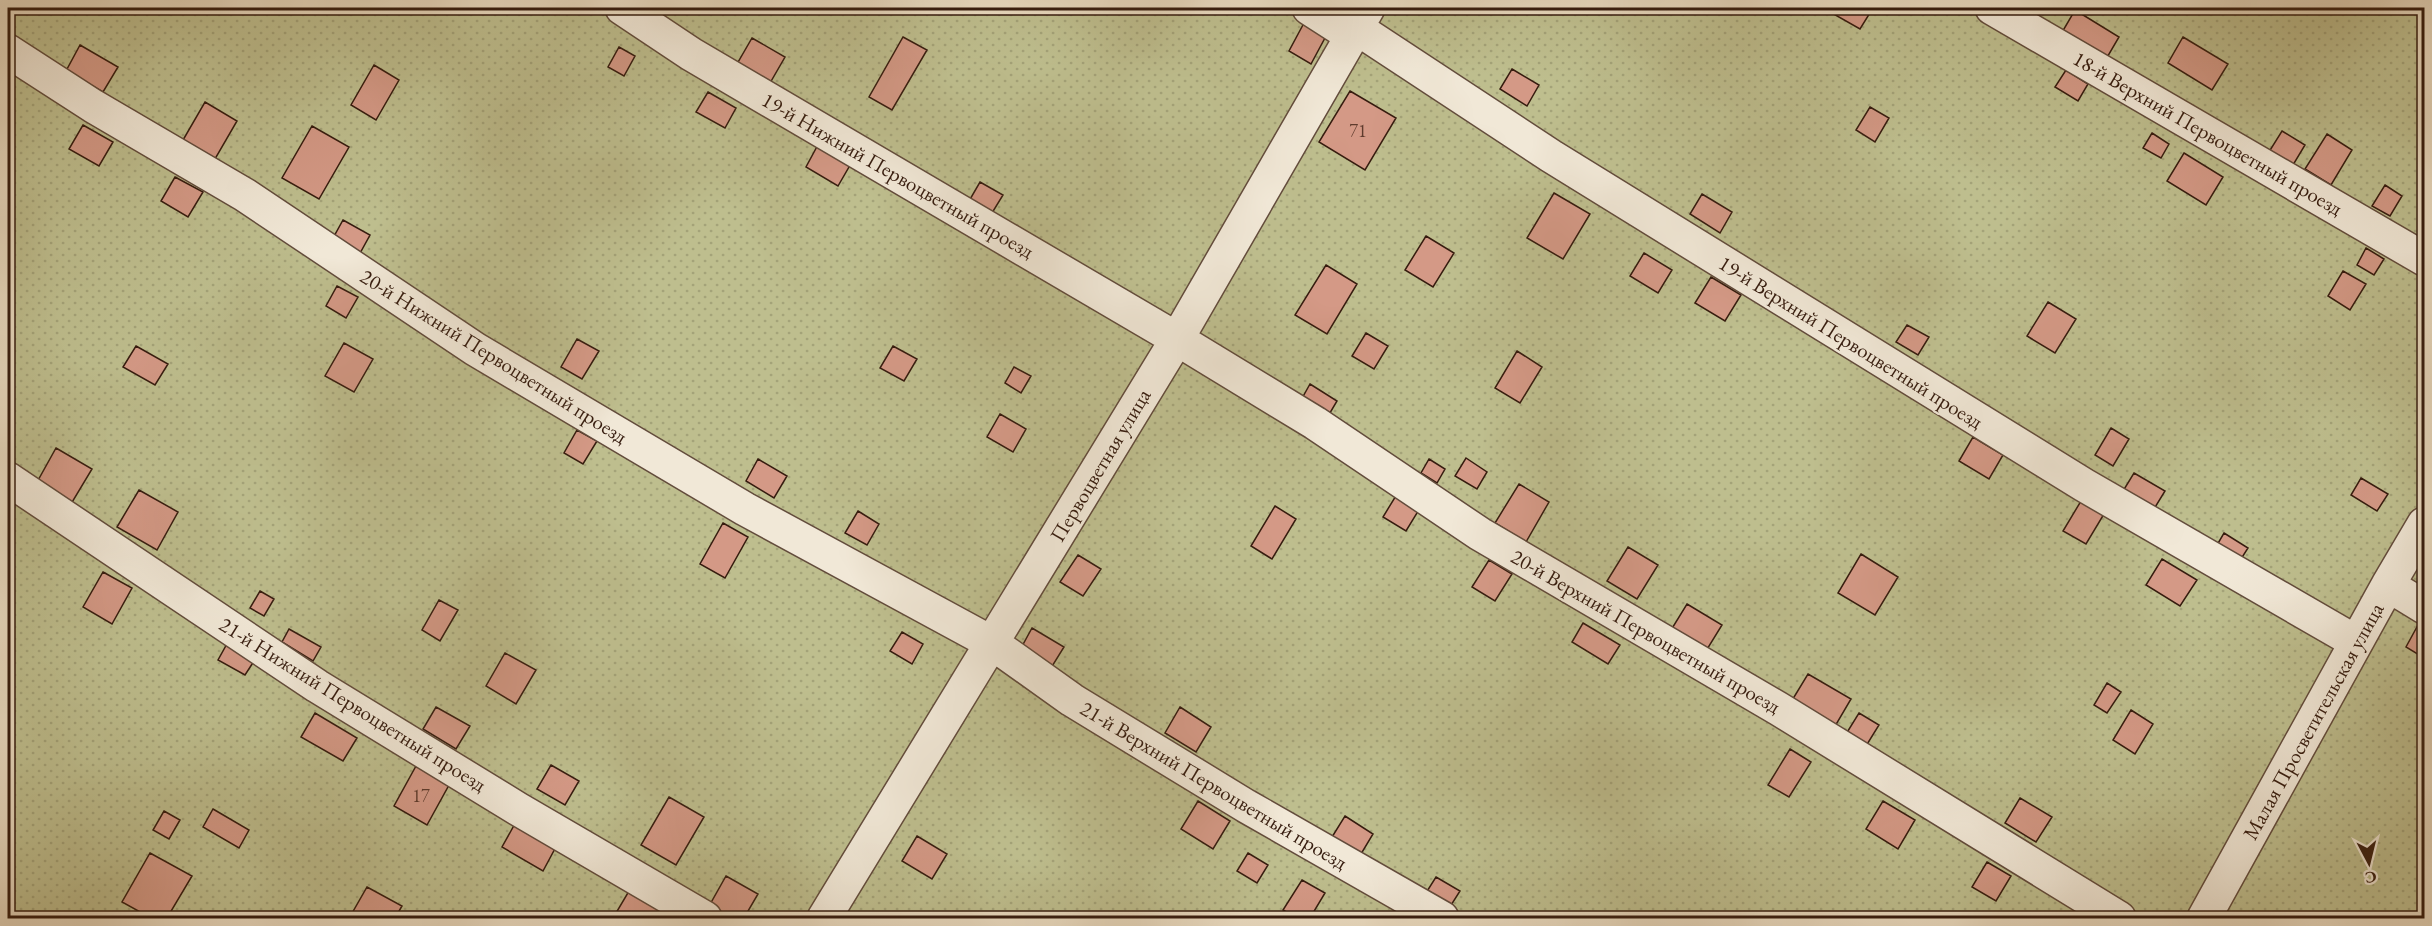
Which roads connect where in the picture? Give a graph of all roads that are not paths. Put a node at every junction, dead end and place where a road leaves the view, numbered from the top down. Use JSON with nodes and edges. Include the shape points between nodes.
{"nodes":[{"id":1,"x":622,"y":8,"type":"edge"},
{"id":2,"x":1309,"y":8,"type":"edge"},
{"id":3,"x":1992,"y":8,"type":"edge"},
{"id":4,"x":1358,"y":23,"type":"edge"},
{"id":5,"x":8,"y":51,"type":"edge"},
{"id":6,"x":2424,"y":259,"type":"edge"},
{"id":7,"x":1177,"y":339,"type":"junction"},
{"id":8,"x":8,"y":479,"type":"edge"},
{"id":9,"x":2424,"y":524,"type":"edge"},
{"id":10,"x":2388,"y":585,"type":"junction"},
{"id":11,"x":2424,"y":607,"type":"edge"},
{"id":12,"x":2356,"y":642,"type":"junction"},
{"id":13,"x":992,"y":643,"type":"junction"},
{"id":14,"x":2210,"y":916,"type":"edge"},
{"id":15,"x":705,"y":918,"type":"edge"},
{"id":16,"x":824,"y":918,"type":"edge"},
{"id":17,"x":1442,"y":918,"type":"edge"},
{"id":18,"x":2119,"y":918,"type":"edge"}],
"edges":[{"from":1,"to":7,"type":"lane","name":"19-й Нижний Первоцветный проезд","via":[[691,54]]},
{"from":2,"to":4,"type":"lane","name":"19-й Верхний Первоцветный проезд"},
{"from":3,"to":6,"type":"lane","name":"18-й Верхний Первоцветный проезд"},
{"from":4,"to":7,"type":"lane","name":"Первоцветная улица"},
{"from":4,"to":12,"type":"lane","name":"19-й Верхний Первоцветный проезд","via":[[1551,156],[2064,473]]},
{"from":5,"to":13,"type":"lane","name":"20-й Нижний Первоцветный проезд","via":[[245,195],[475,349],[745,509]]},
{"from":7,"to":13,"type":"lane","name":"Первоцветная улица"},
{"from":7,"to":18,"type":"lane","name":"20-й Верхний Первоцветный проезд","via":[[1315,423],[1480,534],[1779,710]]},
{"from":8,"to":15,"type":"lane","name":"21-й Нижний Первоцветный проезд","via":[[317,686]]},
{"from":9,"to":10,"type":"lane","name":"Малая Просветительская улица"},
{"from":10,"to":11,"type":"lane"},
{"from":10,"to":12,"type":"lane","name":"Малая Просветительская улица"},
{"from":12,"to":14,"type":"lane","name":"Малая Просветительская улица"},
{"from":13,"to":16,"type":"lane","name":"Первоцветная улица"},
{"from":13,"to":17,"type":"lane","name":"21-й Верхний Первоцветный проезд","via":[[1072,700]]}]}
